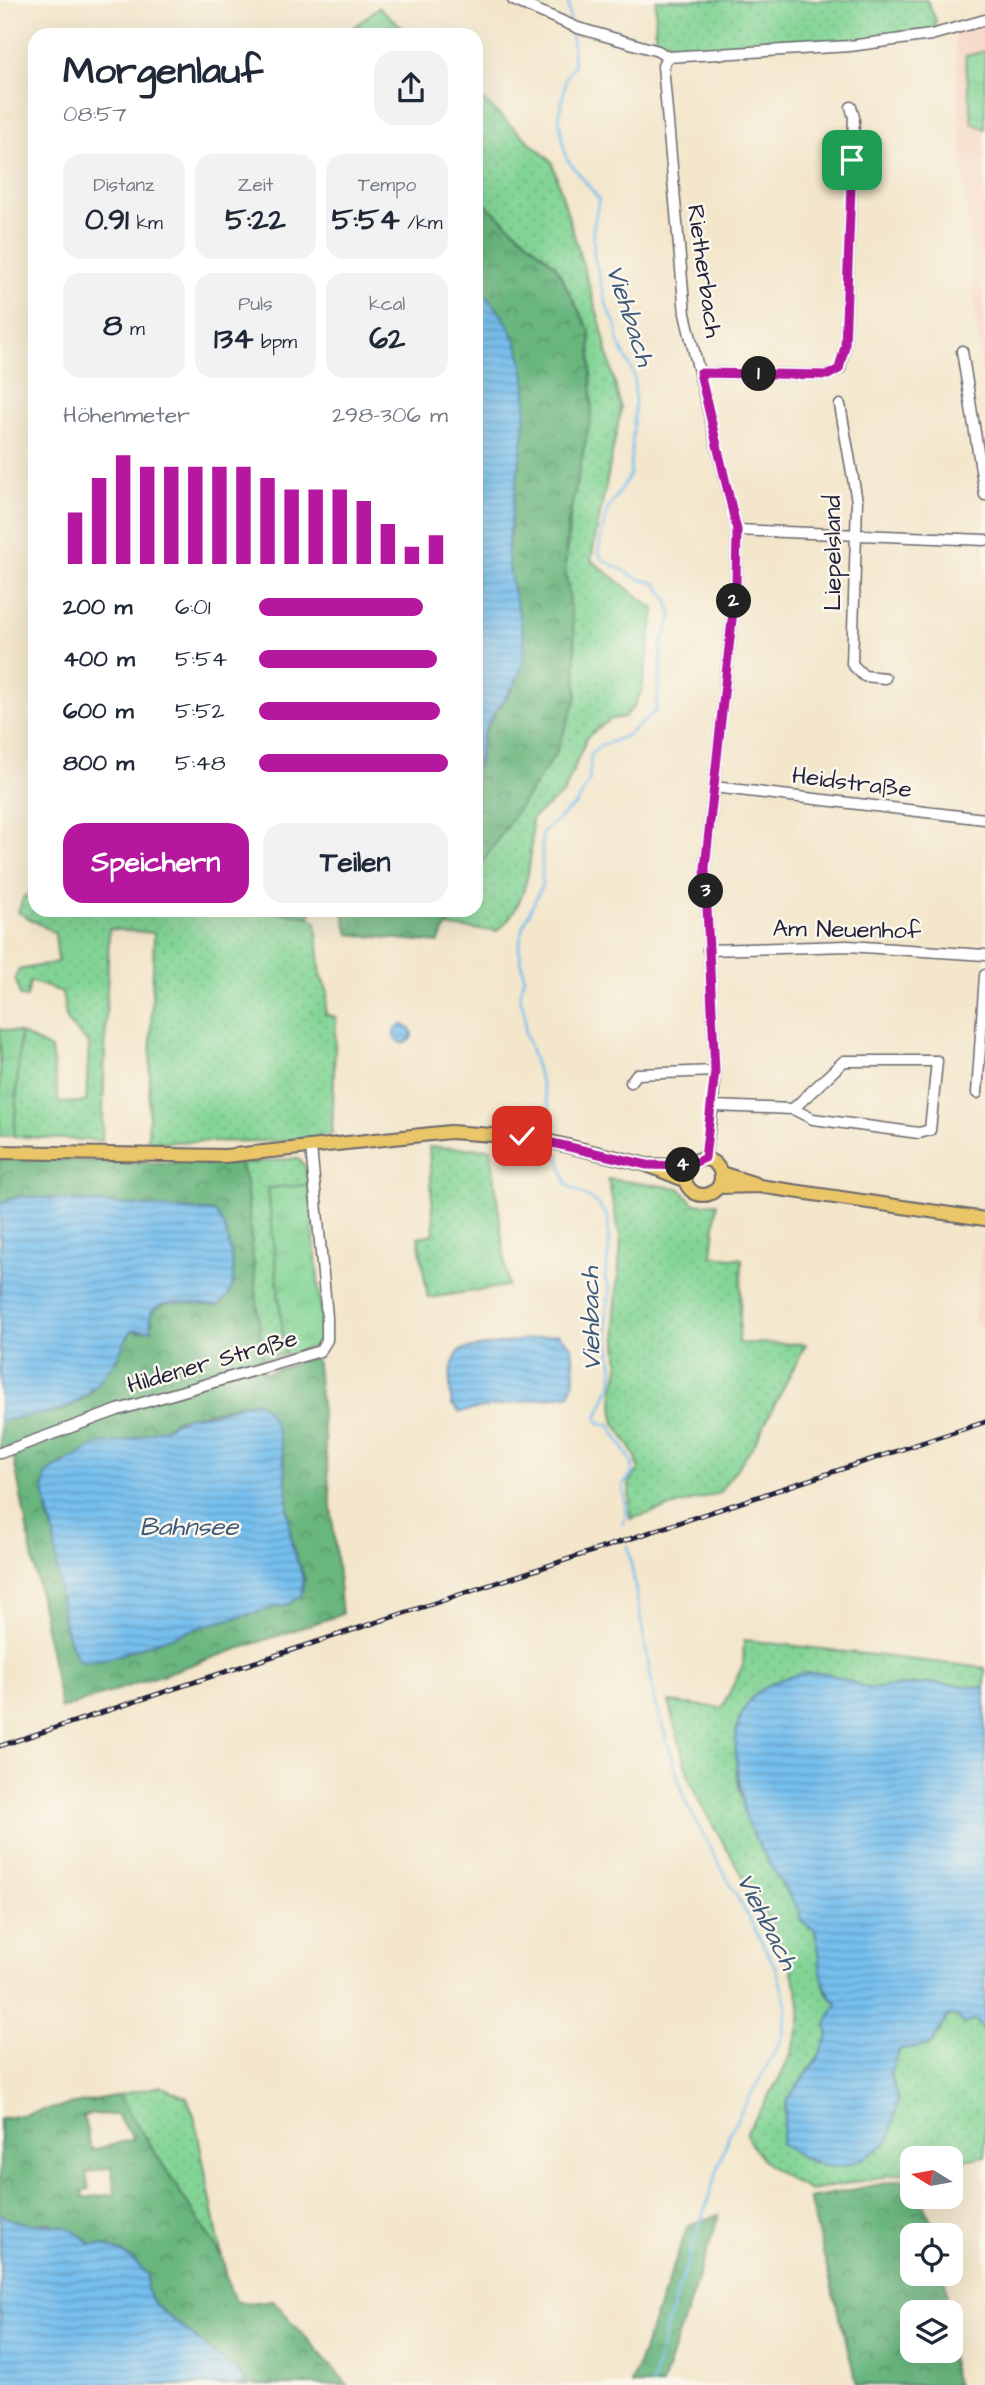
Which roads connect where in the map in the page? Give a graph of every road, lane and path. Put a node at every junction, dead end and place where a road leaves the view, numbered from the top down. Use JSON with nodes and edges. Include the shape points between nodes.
{"nodes":[{"id":1,"x":513,"y":0,"type":"edge"},
{"id":2,"x":985,"y":20,"type":"edge"},
{"id":3,"x":667,"y":57,"type":"junction"},
{"id":4,"x":851,"y":107,"type":"dead end"},
{"id":5,"x":962,"y":351,"type":"dead end"},
{"id":6,"x":700,"y":373,"type":"junction"},
{"id":7,"x":840,"y":405,"type":"dead end"},
{"id":8,"x":985,"y":495,"type":"edge"},
{"id":9,"x":737,"y":530,"type":"junction"},
{"id":10,"x":858,"y":535,"type":"junction"},
{"id":11,"x":985,"y":540,"type":"edge"},
{"id":12,"x":885,"y":678,"type":"dead end"},
{"id":13,"x":714,"y":787,"type":"junction"},
{"id":14,"x":985,"y":819,"type":"edge"},
{"id":15,"x":708,"y":950,"type":"junction"},
{"id":16,"x":985,"y":954,"type":"edge"},
{"id":17,"x":985,"y":975,"type":"edge"},
{"id":18,"x":984,"y":998,"type":"edge"},
{"id":19,"x":715,"y":1071,"type":"junction"},
{"id":20,"x":631,"y":1082,"type":"dead end"},
{"id":21,"x":976,"y":1093,"type":"dead end"},
{"id":22,"x":713,"y":1106,"type":"junction"},
{"id":23,"x":793,"y":1109,"type":"junction"},
{"id":24,"x":311,"y":1147,"type":"junction"},
{"id":25,"x":0,"y":1152,"type":"edge"},
{"id":26,"x":705,"y":1158,"type":"junction"},
{"id":27,"x":647,"y":1165,"type":"junction"},
{"id":28,"x":687,"y":1166,"type":"junction"},
{"id":29,"x":721,"y":1172,"type":"junction"},
{"id":30,"x":684,"y":1180,"type":"junction"},
{"id":31,"x":759,"y":1186,"type":"junction"},
{"id":32,"x":718,"y":1187,"type":"junction"},
{"id":33,"x":985,"y":1219,"type":"edge"},
{"id":34,"x":0,"y":1453,"type":"edge"}],
"edges":[{"from":1,"to":3,"type":"street","via":[[578,28]]},
{"from":2,"to":3,"type":"street","via":[[930,35],[850,46]]},
{"from":3,"to":6,"type":"street","name":"Rietherbach","via":[[663,66],[679,272]]},
{"from":4,"to":6,"type":"street","via":[[845,346],[839,369],[828,375]]},
{"from":5,"to":8,"type":"street"},
{"from":6,"to":9,"type":"street","name":"Rietherbach"},
{"from":7,"to":10,"type":"street","name":"Liepelsland","via":[[858,501]]},
{"from":9,"to":10,"type":"street"},
{"from":9,"to":13,"type":"street","name":"Rietherbach","via":[[736,583]]},
{"from":10,"to":11,"type":"street"},
{"from":10,"to":12,"type":"street","name":"Liepelsland","via":[[852,664],[864,676]]},
{"from":13,"to":14,"type":"street","name":"Heidstraße"},
{"from":13,"to":15,"type":"street","name":"Rietherbach","via":[[705,868]]},
{"from":15,"to":16,"type":"street","name":"Am Neuenhof","via":[[848,946]]},
{"from":15,"to":19,"type":"street","name":"Rietherbach"},
{"from":17,"to":18,"type":"street"},
{"from":18,"to":21,"type":"street"},
{"from":19,"to":20,"type":"street","via":[[637,1073]]},
{"from":19,"to":22,"type":"street","name":"Rietherbach"},
{"from":22,"to":23,"type":"street"},
{"from":22,"to":26,"type":"street","name":"Rietherbach"},
{"from":23,"to":23,"type":"street","via":[[813,1119],[919,1133],[930,1130],[937,1061],[844,1061]]},
{"from":24,"to":25,"type":"main road","via":[[225,1156]]},
{"from":24,"to":27,"type":"main road","via":[[450,1132],[534,1138]]},
{"from":24,"to":34,"type":"street","name":"Hildener Straße","via":[[327,1317],[327,1340],[320,1351],[118,1410]]},
{"from":26,"to":28,"type":"main road"},
{"from":26,"to":29,"type":"main road"},
{"from":27,"to":28,"type":"main road"},
{"from":27,"to":30,"type":"main road"},
{"from":28,"to":30,"type":"main road"},
{"from":29,"to":31,"type":"main road"},
{"from":29,"to":32,"type":"main road"},
{"from":30,"to":32,"type":"main road","via":[[695,1194],[703,1196]]},
{"from":31,"to":32,"type":"main road"},
{"from":31,"to":33,"type":"main road"}]}
